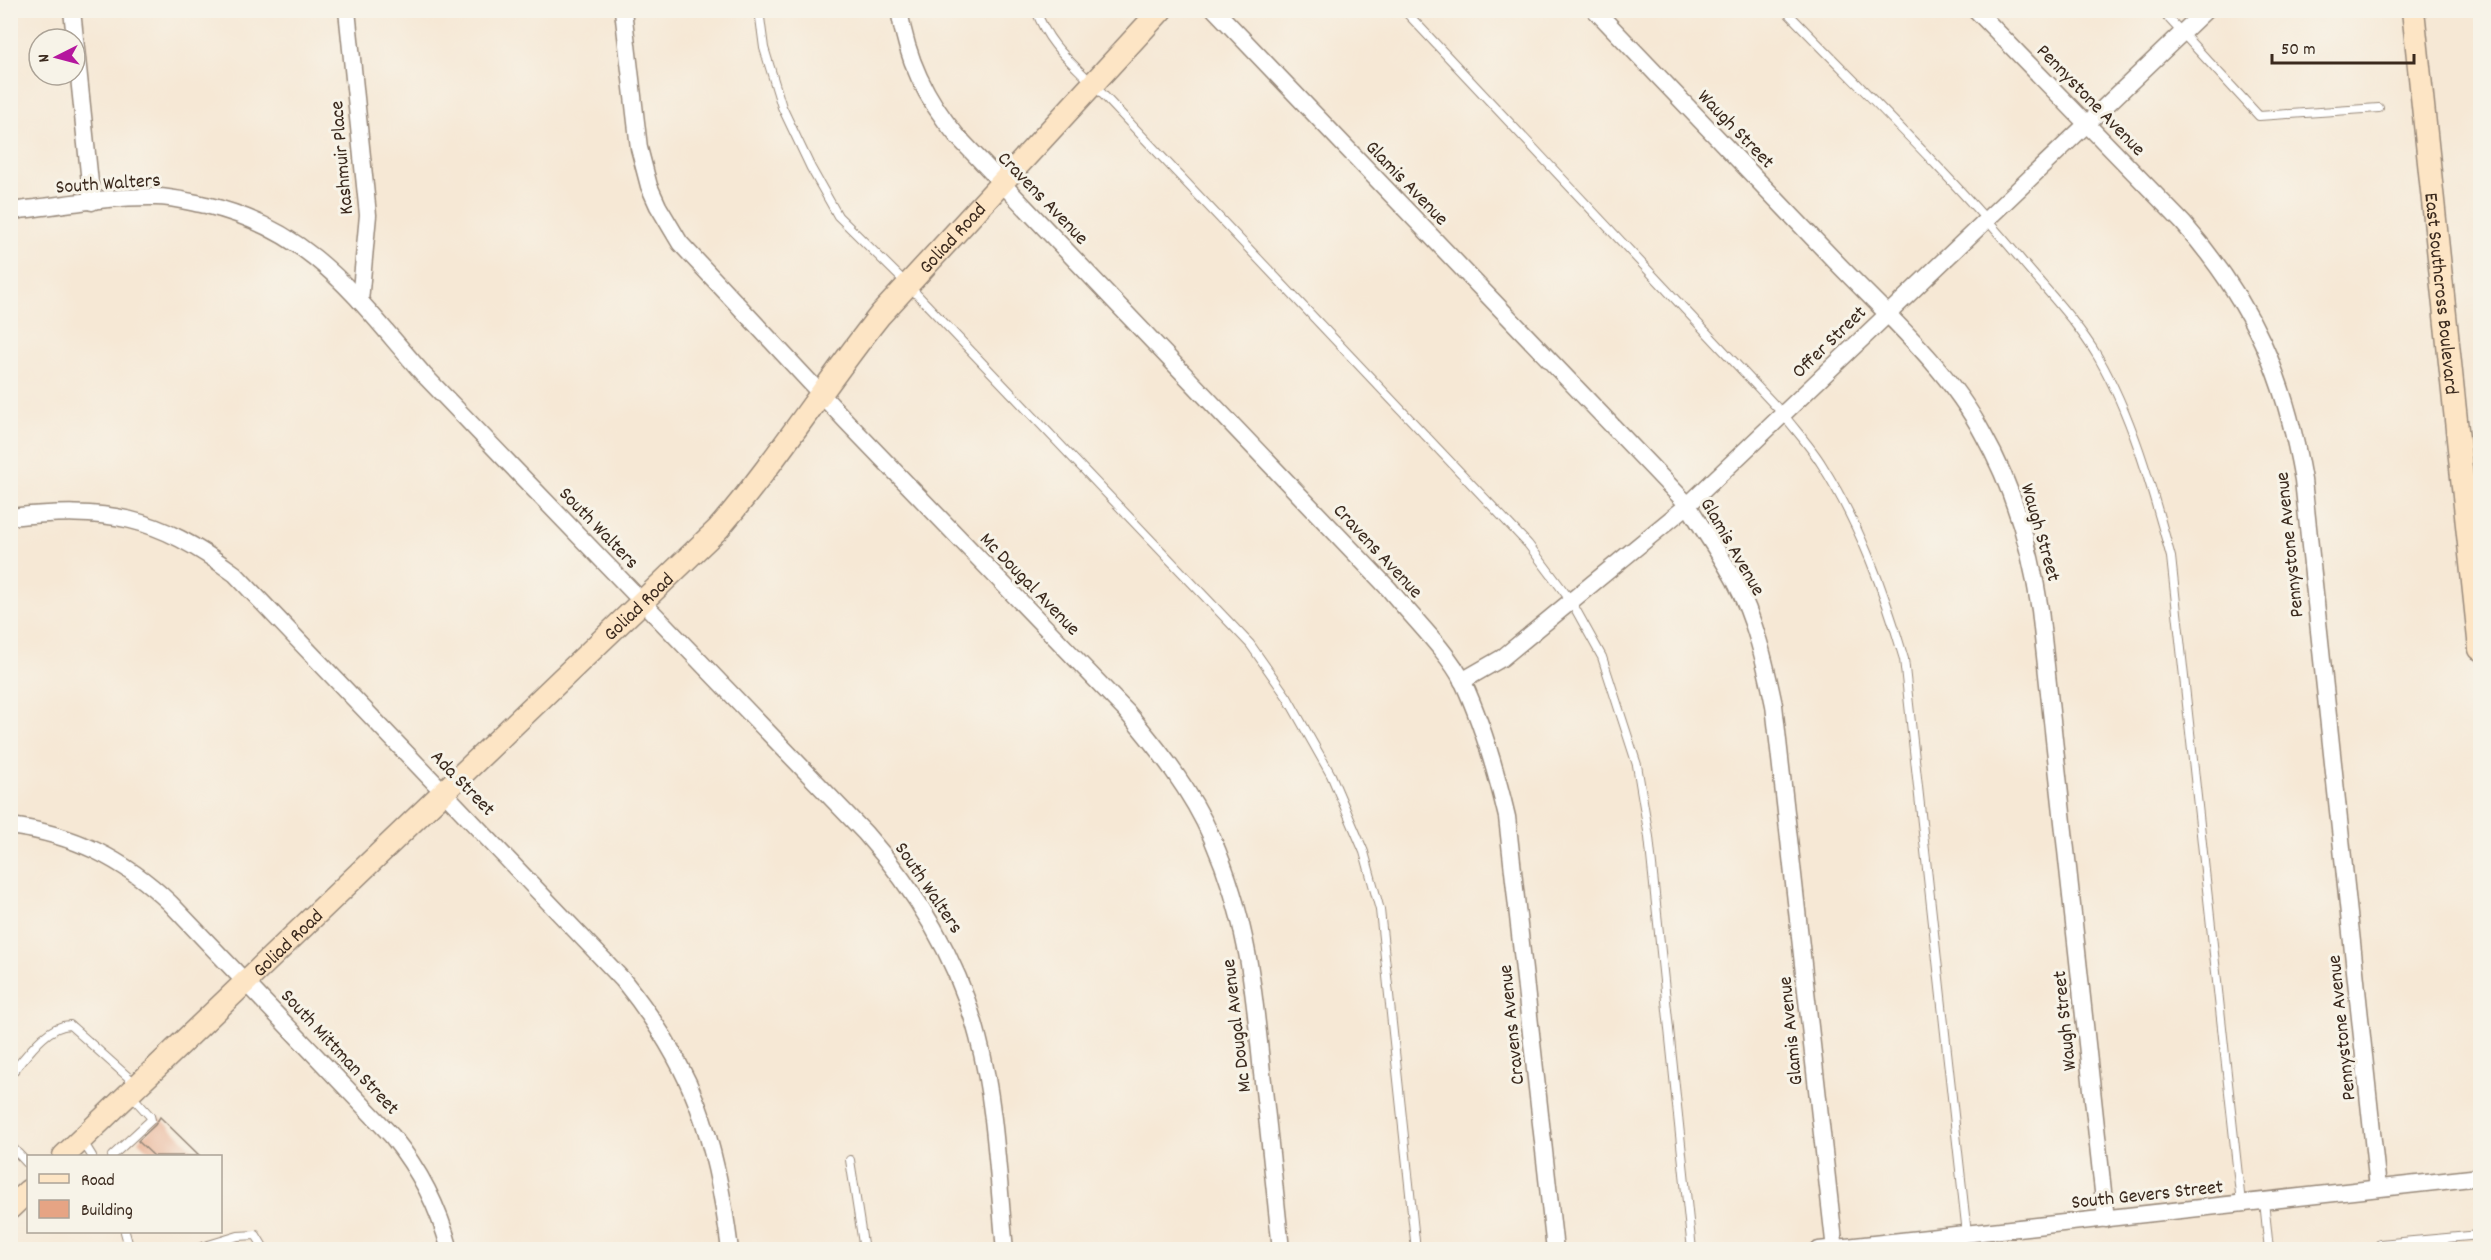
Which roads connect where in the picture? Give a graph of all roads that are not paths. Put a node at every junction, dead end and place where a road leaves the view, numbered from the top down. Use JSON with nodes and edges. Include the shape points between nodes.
{"nodes":[{"id":1,"x":72,"y":10,"type":"edge"},
{"id":2,"x":347,"y":10,"type":"edge"},
{"id":3,"x":623,"y":10,"type":"edge"},
{"id":4,"x":759,"y":10,"type":"edge"},
{"id":5,"x":898,"y":10,"type":"edge"},
{"id":6,"x":1036,"y":10,"type":"edge"},
{"id":7,"x":1161,"y":10,"type":"edge"},
{"id":8,"x":1215,"y":10,"type":"edge"},
{"id":9,"x":1404,"y":10,"type":"edge"},
{"id":10,"x":1595,"y":10,"type":"edge"},
{"id":11,"x":1785,"y":10,"type":"edge"},
{"id":12,"x":1976,"y":10,"type":"edge"},
{"id":13,"x":2161,"y":10,"type":"edge"},
{"id":14,"x":2206,"y":10,"type":"edge"},
{"id":15,"x":2413,"y":10,"type":"edge"},
{"id":16,"x":2182,"y":33,"type":"junction"},
{"id":17,"x":1093,"y":84,"type":"junction"},
{"id":18,"x":2379,"y":108,"type":"dead end"},
{"id":19,"x":2085,"y":124,"type":"junction"},
{"id":20,"x":1002,"y":183,"type":"junction"},
{"id":21,"x":92,"y":202,"type":"junction"},
{"id":22,"x":10,"y":211,"type":"edge"},
{"id":23,"x":1987,"y":218,"type":"junction"},
{"id":24,"x":908,"y":285,"type":"junction"},
{"id":25,"x":360,"y":301,"type":"junction"},
{"id":26,"x":1887,"y":315,"type":"junction"},
{"id":27,"x":822,"y":394,"type":"junction"},
{"id":28,"x":1783,"y":414,"type":"junction"},
{"id":29,"x":2472,"y":482,"type":"edge"},
{"id":30,"x":1688,"y":505,"type":"junction"},
{"id":31,"x":10,"y":517,"type":"edge"},
{"id":32,"x":1571,"y":601,"type":"junction"},
{"id":33,"x":643,"y":602,"type":"junction"},
{"id":34,"x":2479,"y":625,"type":"edge"},
{"id":35,"x":2481,"y":649,"type":"edge"},
{"id":36,"x":1462,"y":681,"type":"junction"},
{"id":37,"x":444,"y":791,"type":"junction"},
{"id":38,"x":10,"y":826,"type":"edge"},
{"id":39,"x":246,"y":981,"type":"junction"},
{"id":40,"x":10,"y":1075,"type":"edge"},
{"id":41,"x":133,"y":1089,"type":"junction"},
{"id":42,"x":10,"y":1145,"type":"edge"},
{"id":43,"x":87,"y":1148,"type":"edge"},
{"id":44,"x":67,"y":1155,"type":"edge"},
{"id":45,"x":113,"y":1155,"type":"edge"},
{"id":46,"x":850,"y":1160,"type":"dead end"},
{"id":47,"x":27,"y":1163,"type":"edge"},
{"id":48,"x":2481,"y":1177,"type":"edge"},
{"id":49,"x":2378,"y":1188,"type":"junction"},
{"id":50,"x":27,"y":1192,"type":"edge"},
{"id":51,"x":2264,"y":1201,"type":"junction"},
{"id":52,"x":2241,"y":1203,"type":"junction"},
{"id":53,"x":10,"y":1208,"type":"edge"},
{"id":54,"x":2106,"y":1219,"type":"junction"},
{"id":55,"x":125,"y":1233,"type":"edge"},
{"id":56,"x":1967,"y":1234,"type":"junction"},
{"id":57,"x":2481,"y":1235,"type":"edge"},
{"id":58,"x":1830,"y":1249,"type":"edge"},
{"id":59,"x":130,"y":1250,"type":"edge"},
{"id":60,"x":192,"y":1250,"type":"edge"},
{"id":61,"x":265,"y":1250,"type":"edge"},
{"id":62,"x":450,"y":1250,"type":"edge"},
{"id":63,"x":730,"y":1250,"type":"edge"},
{"id":64,"x":864,"y":1250,"type":"edge"},
{"id":65,"x":1005,"y":1250,"type":"edge"},
{"id":66,"x":1281,"y":1250,"type":"edge"},
{"id":67,"x":1416,"y":1250,"type":"edge"},
{"id":68,"x":1555,"y":1250,"type":"edge"},
{"id":69,"x":1692,"y":1250,"type":"edge"},
{"id":70,"x":2269,"y":1250,"type":"edge"},
{"id":71,"x":2375,"y":1250,"type":"edge"}],
"edges":[{"from":1,"to":21,"type":"street"},
{"from":2,"to":25,"type":"street","name":"Kashmuir Place","via":[[368,215]]},
{"from":3,"to":27,"type":"street","name":"Mc Dougal Avenue","via":[[639,148],[658,206],[680,243]]},
{"from":4,"to":24,"type":"lane","via":[[764,48],[782,107],[811,168],[838,216]]},
{"from":5,"to":20,"type":"street","name":"Cravens Avenue","via":[[916,73],[929,100]]},
{"from":6,"to":17,"type":"lane","via":[[1044,32]]},
{"from":7,"to":17,"type":"main road","name":"Goliad Road"},
{"from":8,"to":30,"type":"street","name":"Glamis Avenue"},
{"from":9,"to":28,"type":"lane"},
{"from":10,"to":26,"type":"street","name":"Waugh Street"},
{"from":11,"to":23,"type":"lane"},
{"from":12,"to":19,"type":"street","name":"Pennystone Avenue"},
{"from":13,"to":16,"type":"lane"},
{"from":14,"to":16,"type":"street","name":"Offer Street"},
{"from":15,"to":29,"type":"main road","name":"East Southcross Boulevard"},
{"from":16,"to":18,"type":"lane","via":[[2259,116]]},
{"from":16,"to":19,"type":"street","name":"Offer Street"},
{"from":17,"to":20,"type":"main road","name":"Goliad Road"},
{"from":17,"to":32,"type":"lane","via":[[1528,544]]},
{"from":19,"to":23,"type":"street","name":"Offer Street"},
{"from":19,"to":49,"type":"street","name":"Pennystone Avenue","via":[[2183,223],[2240,297],[2263,340],[2295,432]]},
{"from":20,"to":24,"type":"main road","name":"Goliad Road"},
{"from":20,"to":36,"type":"street","name":"Cravens Avenue","via":[[1389,589]]},
{"from":21,"to":22,"type":"street","name":"South Walters"},
{"from":21,"to":25,"type":"street","name":"South Walters","via":[[157,197],[232,211],[301,245]]},
{"from":23,"to":26,"type":"street","name":"Offer Street"},
{"from":23,"to":52,"type":"lane","via":[[2059,304],[2097,357],[2139,451],[2171,557]]},
{"from":24,"to":27,"type":"main road","name":"Goliad Road","via":[[853,348]]},
{"from":24,"to":67,"type":"lane","via":[[1250,644],[1287,697],[1330,775],[1364,852],[1380,910]]},
{"from":25,"to":33,"type":"street","name":"South Walters","via":[[424,375]]},
{"from":26,"to":28,"type":"street","name":"Offer Street"},
{"from":26,"to":54,"type":"street","name":"Waugh Street","via":[[1948,381],[1983,434],[2005,480],[2034,566]]},
{"from":27,"to":33,"type":"main road","name":"Goliad Road","via":[[745,498]]},
{"from":27,"to":66,"type":"street","name":"Mc Dougal Avenue","via":[[1126,711],[1168,761],[1188,793],[1215,845],[1244,929]]},
{"from":28,"to":30,"type":"street","name":"Offer Street"},
{"from":28,"to":56,"type":"lane","via":[[1821,464],[1857,529],[1886,598],[1904,659]]},
{"from":29,"to":34,"type":"main road","name":"East Southcross Boulevard"},
{"from":30,"to":32,"type":"street","name":"Offer Street"},
{"from":30,"to":58,"type":"street","name":"Glamis Avenue","via":[[1735,581],[1748,611],[1774,705]]},
{"from":31,"to":37,"type":"street","name":"Ada Street","via":[[102,513],[148,523],[190,542],[235,574]]},
{"from":32,"to":36,"type":"street","name":"Offer Street","via":[[1502,658]]},
{"from":32,"to":69,"type":"lane","via":[[1602,657],[1636,765],[1649,837]]},
{"from":33,"to":37,"type":"main road","name":"Goliad Road"},
{"from":33,"to":65,"type":"street","name":"South Walters","via":[[865,833],[896,869],[946,949],[979,1038],[988,1085]]},
{"from":34,"to":35,"type":"main road","name":"East Southcross Boulevard"},
{"from":36,"to":68,"type":"street","name":"Cravens Avenue","via":[[1497,773],[1507,817]]},
{"from":37,"to":39,"type":"main road","name":"Goliad Road"},
{"from":37,"to":63,"type":"street","name":"Ada Street","via":[[622,980],[671,1047],[690,1084],[715,1155]]},
{"from":38,"to":39,"type":"street","name":"South Mittman Street","via":[[59,835],[130,868]]},
{"from":39,"to":41,"type":"main road","name":"Goliad Road"},
{"from":39,"to":62,"type":"street","name":"South Mittman Street","via":[[408,1156],[434,1202]]},
{"from":40,"to":41,"type":"lane","via":[[59,1025],[70,1025]]},
{"from":41,"to":43,"type":"main road","name":"Goliad Road"},
{"from":41,"to":45,"type":"lane","via":[[151,1120]]},
{"from":42,"to":47,"type":"lane"},
{"from":43,"to":44,"type":"main road","name":"Goliad Road"},
{"from":46,"to":64,"type":"lane"},
{"from":48,"to":49,"type":"street","name":"South Gevers Street"},
{"from":49,"to":51,"type":"street","name":"South Gevers Street"},
{"from":50,"to":53,"type":"main road"},
{"from":51,"to":52,"type":"street","name":"South Gevers Street"},
{"from":51,"to":70,"type":"lane"},
{"from":52,"to":54,"type":"street","name":"South Gevers Street"},
{"from":54,"to":56,"type":"street","name":"South Gevers Street"},
{"from":55,"to":59,"type":"lane"},
{"from":56,"to":58,"type":"street","name":"South Gevers Street"},
{"from":57,"to":71,"type":"lane","via":[[2380,1244]]},
{"from":60,"to":61,"type":"lane","via":[[238,1236],[256,1235]]}]}
